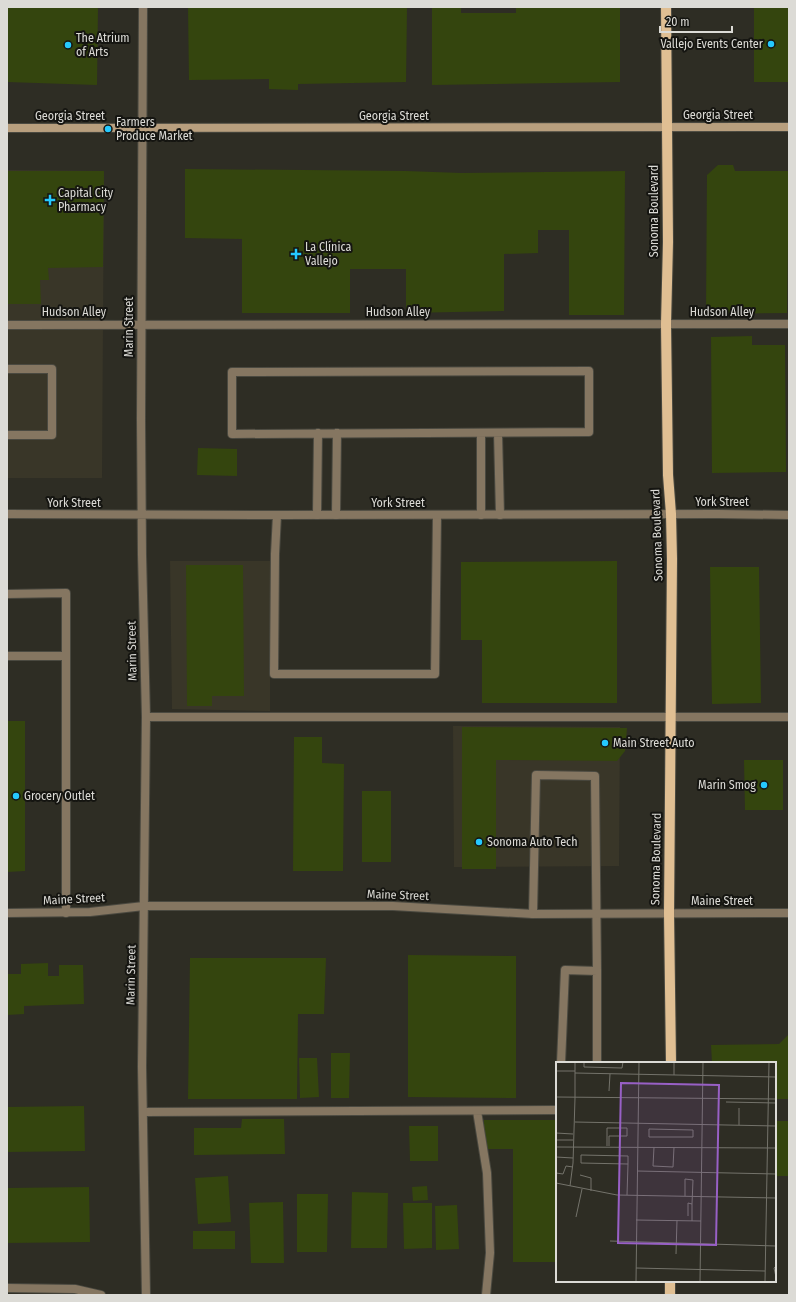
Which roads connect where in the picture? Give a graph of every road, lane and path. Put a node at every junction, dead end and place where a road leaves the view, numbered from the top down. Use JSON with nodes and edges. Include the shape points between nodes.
{"nodes":[{"id":1,"x":143,"y":7,"type":"edge"},
{"id":2,"x":666,"y":7,"type":"edge"},
{"id":3,"x":667,"y":127,"type":"junction"},
{"id":4,"x":7,"y":128,"type":"edge"},
{"id":5,"x":142,"y":128,"type":"junction"},
{"id":6,"x":786,"y":128,"type":"edge"},
{"id":7,"x":140,"y":324,"type":"junction"},
{"id":8,"x":666,"y":324,"type":"junction"},
{"id":9,"x":789,"y":324,"type":"edge"},
{"id":10,"x":7,"y":325,"type":"edge"},
{"id":11,"x":7,"y":369,"type":"edge"},
{"id":12,"x":318,"y":433,"type":"junction"},
{"id":13,"x":337,"y":433,"type":"junction"},
{"id":14,"x":481,"y":433,"type":"junction"},
{"id":15,"x":498,"y":433,"type":"junction"},
{"id":16,"x":7,"y":435,"type":"edge"},
{"id":17,"x":7,"y":514,"type":"edge"},
{"id":18,"x":671,"y":514,"type":"junction"},
{"id":19,"x":142,"y":515,"type":"junction"},
{"id":20,"x":276,"y":515,"type":"junction"},
{"id":21,"x":317,"y":515,"type":"junction"},
{"id":22,"x":336,"y":515,"type":"junction"},
{"id":23,"x":437,"y":515,"type":"junction"},
{"id":24,"x":481,"y":515,"type":"junction"},
{"id":25,"x":500,"y":515,"type":"junction"},
{"id":26,"x":789,"y":515,"type":"edge"},
{"id":27,"x":7,"y":594,"type":"edge"},
{"id":28,"x":7,"y":656,"type":"edge"},
{"id":29,"x":66,"y":656,"type":"junction"},
{"id":30,"x":671,"y":717,"type":"junction"},
{"id":31,"x":789,"y":717,"type":"edge"},
{"id":32,"x":146,"y":718,"type":"junction"},
{"id":33,"x":144,"y":906,"type":"junction"},
{"id":34,"x":7,"y":913,"type":"edge"},
{"id":35,"x":66,"y":913,"type":"junction"},
{"id":36,"x":597,"y":913,"type":"junction"},
{"id":37,"x":669,"y":913,"type":"junction"},
{"id":38,"x":789,"y":913,"type":"edge"},
{"id":39,"x":533,"y":914,"type":"junction"},
{"id":40,"x":597,"y":971,"type":"junction"},
{"id":41,"x":561,"y":1062,"type":"edge"},
{"id":42,"x":597,"y":1062,"type":"edge"},
{"id":43,"x":672,"y":1062,"type":"edge"},
{"id":44,"x":556,"y":1110,"type":"edge"},
{"id":45,"x":477,"y":1111,"type":"junction"},
{"id":46,"x":144,"y":1112,"type":"junction"},
{"id":47,"x":670,"y":1282,"type":"edge"},
{"id":48,"x":7,"y":1288,"type":"edge"},
{"id":49,"x":101,"y":1295,"type":"edge"},
{"id":50,"x":146,"y":1295,"type":"edge"},
{"id":51,"x":486,"y":1295,"type":"edge"},
{"id":52,"x":670,"y":1295,"type":"edge"}],
"edges":[{"from":1,"to":5,"type":"street","name":"Marin Street"},
{"from":2,"to":3,"type":"main road","name":"Sonoma Boulevard"},
{"from":3,"to":5,"type":"main road","name":"Georgia Street"},
{"from":3,"to":6,"type":"main road","name":"Georgia Street"},
{"from":3,"to":8,"type":"main road","name":"Sonoma Boulevard"},
{"from":4,"to":5,"type":"main road","name":"Georgia Street"},
{"from":5,"to":7,"type":"street","name":"Marin Street"},
{"from":7,"to":8,"type":"street","name":"Hudson Alley"},
{"from":7,"to":10,"type":"street","name":"Hudson Alley"},
{"from":7,"to":19,"type":"street","name":"Marin Street"},
{"from":8,"to":9,"type":"street","name":"Hudson Alley"},
{"from":8,"to":18,"type":"main road","name":"Sonoma Boulevard"},
{"from":11,"to":16,"type":"street","via":[[52,369],[52,435]]},
{"from":12,"to":13,"type":"street"},
{"from":12,"to":15,"type":"street","via":[[232,434],[232,372],[589,371],[589,432]]},
{"from":12,"to":21,"type":"street"},
{"from":13,"to":14,"type":"street"},
{"from":13,"to":22,"type":"street"},
{"from":14,"to":15,"type":"street"},
{"from":14,"to":24,"type":"street"},
{"from":15,"to":25,"type":"street"},
{"from":17,"to":19,"type":"street","name":"York Street"},
{"from":18,"to":25,"type":"street","name":"York Street"},
{"from":18,"to":26,"type":"street","name":"York Street"},
{"from":18,"to":30,"type":"main road","name":"Sonoma Boulevard"},
{"from":19,"to":20,"type":"street","name":"York Street"},
{"from":19,"to":32,"type":"street","name":"Marin Street"},
{"from":20,"to":21,"type":"street","name":"York Street"},
{"from":20,"to":23,"type":"street","via":[[274,674],[435,674]]},
{"from":21,"to":22,"type":"street","name":"York Street"},
{"from":22,"to":23,"type":"street","name":"York Street"},
{"from":23,"to":24,"type":"street","name":"York Street"},
{"from":24,"to":25,"type":"street","name":"York Street"},
{"from":27,"to":29,"type":"street","via":[[66,593]]},
{"from":28,"to":29,"type":"street"},
{"from":29,"to":35,"type":"street"},
{"from":30,"to":31,"type":"street"},
{"from":30,"to":32,"type":"street"},
{"from":30,"to":37,"type":"main road","name":"Sonoma Boulevard"},
{"from":32,"to":33,"type":"street","name":"Marin Street"},
{"from":33,"to":35,"type":"street","name":"Maine Street"},
{"from":33,"to":39,"type":"street","name":"Maine Street","via":[[393,906]]},
{"from":33,"to":46,"type":"street","name":"Marin Street"},
{"from":34,"to":35,"type":"street","name":"Maine Street"},
{"from":36,"to":37,"type":"street","name":"Maine Street"},
{"from":36,"to":39,"type":"street","name":"Maine Street"},
{"from":36,"to":39,"type":"street","via":[[595,776],[536,775]]},
{"from":36,"to":40,"type":"street"},
{"from":37,"to":38,"type":"street","name":"Maine Street"},
{"from":37,"to":43,"type":"main road","name":"Sonoma Boulevard"},
{"from":40,"to":41,"type":"street","via":[[565,970]]},
{"from":40,"to":42,"type":"street"},
{"from":44,"to":45,"type":"street"},
{"from":45,"to":46,"type":"street"},
{"from":45,"to":51,"type":"street","via":[[487,1173],[490,1253]]},
{"from":46,"to":50,"type":"street","name":"Marin Street"},
{"from":47,"to":52,"type":"main road"},
{"from":48,"to":49,"type":"street","via":[[75,1289]]}]}
